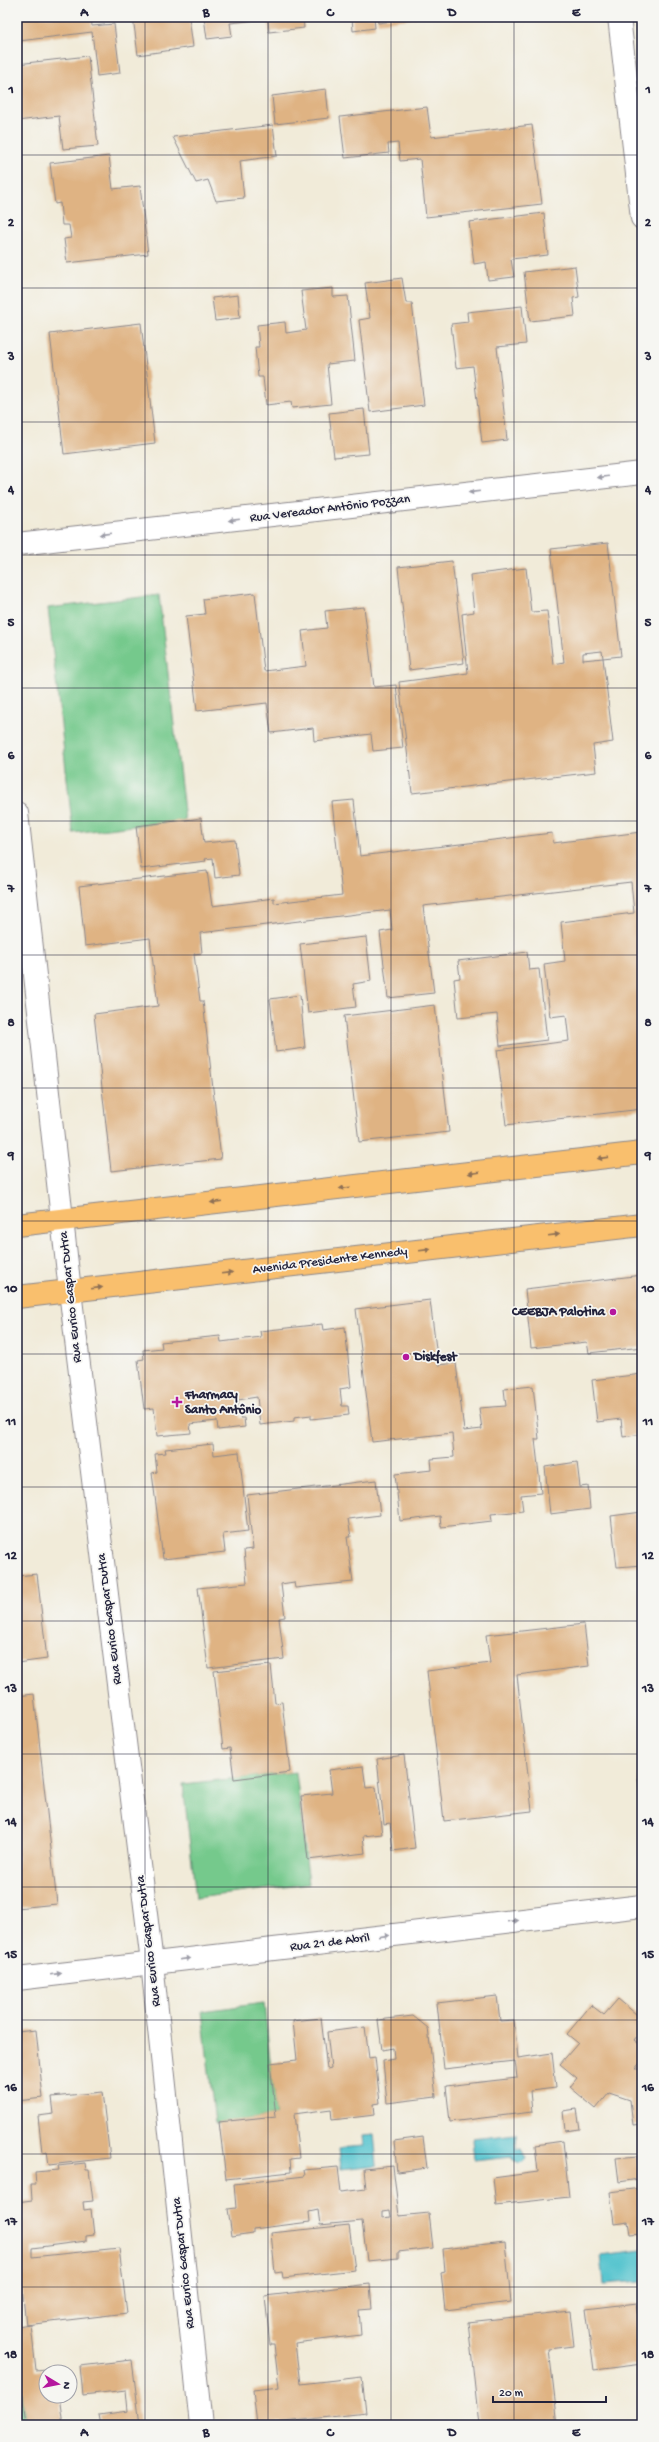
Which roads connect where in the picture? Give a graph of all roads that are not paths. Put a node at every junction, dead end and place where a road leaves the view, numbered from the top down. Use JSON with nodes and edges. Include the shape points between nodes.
{"nodes":[{"id":1,"x":619,"y":17,"type":"edge"},
{"id":2,"x":642,"y":218,"type":"edge"},
{"id":3,"x":642,"y":473,"type":"edge"},
{"id":4,"x":17,"y":544,"type":"edge"},
{"id":5,"x":17,"y":813,"type":"edge"},
{"id":6,"x":642,"y":1153,"type":"edge"},
{"id":7,"x":63,"y":1220,"type":"junction"},
{"id":8,"x":17,"y":1225,"type":"edge"},
{"id":9,"x":642,"y":1225,"type":"edge"},
{"id":10,"x":70,"y":1291,"type":"junction"},
{"id":11,"x":17,"y":1297,"type":"edge"},
{"id":12,"x":642,"y":1906,"type":"edge"},
{"id":13,"x":152,"y":1963,"type":"junction"},
{"id":14,"x":17,"y":1979,"type":"edge"},
{"id":15,"x":201,"y":2425,"type":"edge"}],
"edges":[{"from":1,"to":2,"type":"street"},
{"from":3,"to":4,"type":"street","name":"Rua Vereador Antônio Pozzan","one_way":true},
{"from":5,"to":7,"type":"street","name":"Rua Eurico Gaspar Dutra"},
{"from":6,"to":7,"type":"main road","one_way":true},
{"from":7,"to":8,"type":"main road"},
{"from":7,"to":10,"type":"street","name":"Rua Eurico Gaspar Dutra"},
{"from":10,"to":9,"type":"main road","name":"Avenida Presidente Kennedy","one_way":true},
{"from":10,"to":11,"type":"main road","name":"Avenida Presidente Kennedy"},
{"from":10,"to":13,"type":"street","name":"Rua Eurico Gaspar Dutra"},
{"from":13,"to":12,"type":"street","name":"Rua 21 de Abril","one_way":true},
{"from":14,"to":13,"type":"street","name":"Rua 21 de Abril","one_way":true},
{"from":13,"to":15,"type":"street","name":"Rua Eurico Gaspar Dutra"}]}
